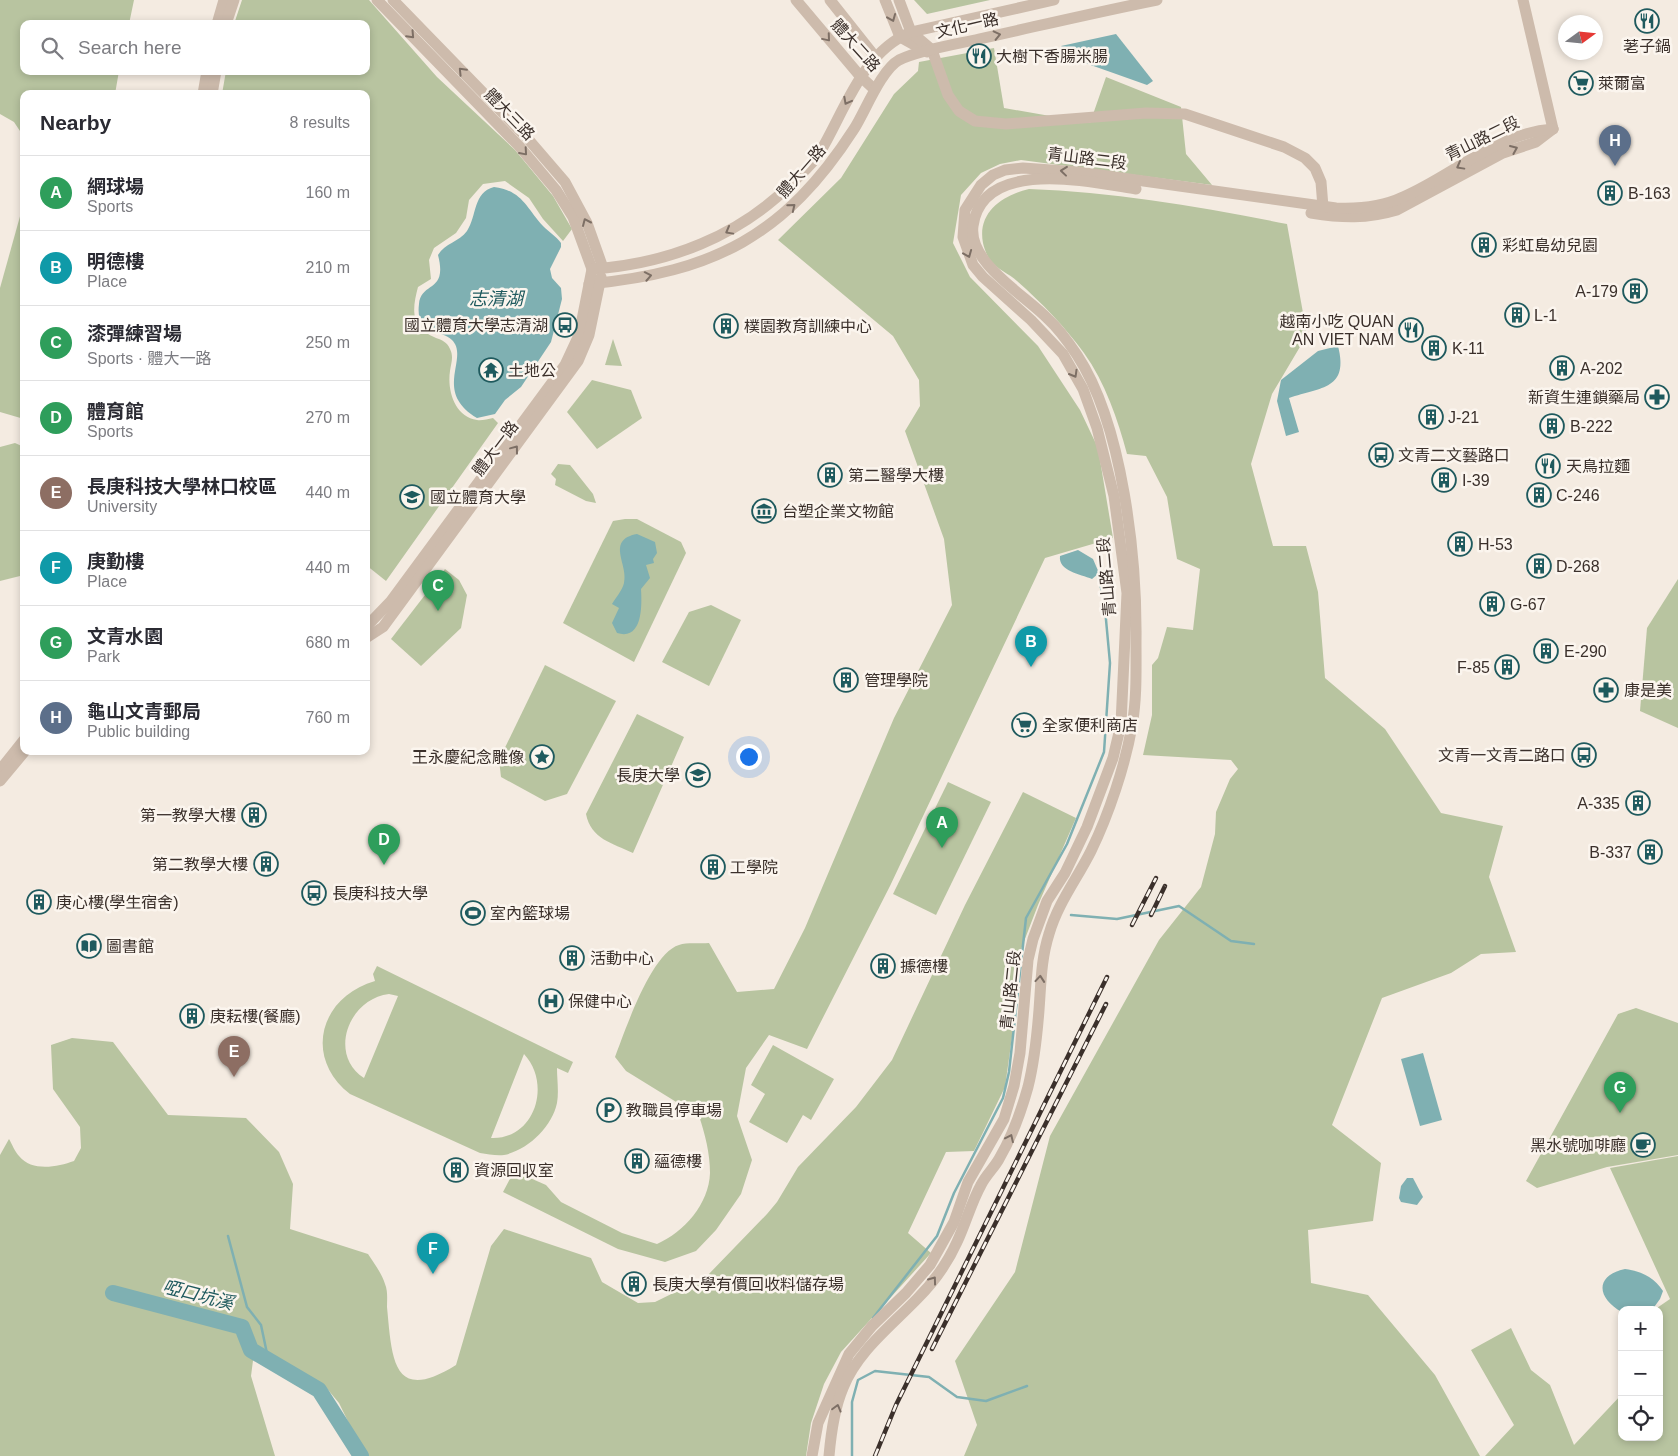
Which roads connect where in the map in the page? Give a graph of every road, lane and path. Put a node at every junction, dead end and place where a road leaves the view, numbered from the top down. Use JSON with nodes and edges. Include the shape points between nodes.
{"nodes":[{"id":1,"x":224,"y":0,"type":"edge"},
{"id":2,"x":234,"y":0,"type":"edge"},
{"id":3,"x":377,"y":0,"type":"edge"},
{"id":4,"x":393,"y":0,"type":"edge"},
{"id":5,"x":796,"y":0,"type":"edge"},
{"id":6,"x":830,"y":0,"type":"edge"},
{"id":7,"x":885,"y":0,"type":"edge"},
{"id":8,"x":899,"y":0,"type":"edge"},
{"id":9,"x":1054,"y":0,"type":"edge"},
{"id":10,"x":1157,"y":0,"type":"edge"},
{"id":11,"x":1523,"y":0,"type":"edge"},
{"id":12,"x":218,"y":20,"type":"edge"},
{"id":13,"x":227,"y":20,"type":"edge"},
{"id":14,"x":911,"y":32,"type":"junction"},
{"id":15,"x":900,"y":37,"type":"junction"},
{"id":16,"x":929,"y":51,"type":"junction"},
{"id":17,"x":876,"y":58,"type":"junction"},
{"id":18,"x":206,"y":75,"type":"edge"},
{"id":19,"x":215,"y":75,"type":"edge"},
{"id":20,"x":860,"y":76,"type":"junction"},
{"id":21,"x":874,"y":89,"type":"junction"},
{"id":22,"x":204,"y":90,"type":"edge"},
{"id":23,"x":213,"y":90,"type":"edge"},
{"id":24,"x":1318,"y":209,"type":"junction"},
{"id":25,"x":597,"y":269,"type":"junction"},
{"id":26,"x":594,"y":284,"type":"junction"},
{"id":27,"x":370,"y":623,"type":"edge"},
{"id":28,"x":370,"y":635,"type":"edge"},
{"id":29,"x":20,"y":745,"type":"edge"},
{"id":30,"x":22,"y":755,"type":"edge"},
{"id":31,"x":0,"y":770,"type":"edge"},
{"id":32,"x":0,"y":781,"type":"edge"},
{"id":33,"x":812,"y":1456,"type":"edge"},
{"id":34,"x":829,"y":1456,"type":"edge"}],
"edges":[{"from":1,"to":12,"type":"street"},
{"from":2,"to":13,"type":"street"},
{"from":3,"to":25,"type":"street","name":"體大三路","one_way":true,"via":[[519,146],[556,190],[573,217]]},
{"from":25,"to":4,"type":"street","name":"體大三路","one_way":true,"via":[[587,223],[565,182],[528,139]]},
{"from":5,"to":20,"type":"street","name":"體大二路","one_way":true},
{"from":6,"to":17,"type":"street","name":"體大二路"},
{"from":7,"to":15,"type":"street","one_way":true},
{"from":8,"to":14,"type":"street"},
{"from":9,"to":14,"type":"street","name":"文化一路"},
{"from":16,"to":10,"type":"street","name":"文化一路","one_way":true},
{"from":11,"to":24,"type":"street","name":"青山路二段","via":[[1552,129],[1536,142],[1503,153],[1398,210],[1358,218]]},
{"from":14,"to":15,"type":"street","name":"體大一路"},
{"from":14,"to":16,"type":"street"},
{"from":15,"to":16,"type":"street"},
{"from":15,"to":17,"type":"street","name":"體大一路"},
{"from":16,"to":21,"type":"street","name":"體大一路","via":[[898,61]]},
{"from":16,"to":24,"type":"street","via":[[948,95],[959,111],[975,121],[1006,124],[1146,113],[1185,114],[1284,147],[1305,158],[1315,168],[1321,182]]},
{"from":17,"to":20,"type":"street","name":"體大一路"},
{"from":18,"to":22,"type":"street"},
{"from":19,"to":23,"type":"street"},
{"from":20,"to":21,"type":"street","name":"體大二路"},
{"from":20,"to":25,"type":"street","name":"體大一路","one_way":true,"via":[[818,155],[757,214],[710,242],[656,258]]},
{"from":26,"to":21,"type":"street","name":"體大一路","one_way":true,"via":[[644,277],[694,264],[719,255],[767,227],[798,202],[833,161],[862,117]]},
{"from":24,"to":33,"type":"street","name":"青山路二段","one_way":true,"via":[[1079,172],[1023,168],[993,175],[965,210],[963,237],[973,265],[1063,354],[1082,389],[1097,428],[1114,496],[1127,593],[1120,724],[1112,758],[1087,827],[1047,901],[1033,939],[1028,960],[1020,1053],[1004,1119],[968,1182],[954,1222],[930,1265],[849,1354],[818,1423]]},
{"from":34,"to":24,"type":"street","name":"青山路二段","one_way":true,"via":[[832,1426],[847,1380],[863,1355],[921,1295],[943,1265],[956,1245],[982,1183],[997,1162],[1018,1119],[1034,1053],[1042,960],[1047,940],[1061,902],[1102,828],[1133,723],[1136,595],[1131,539],[1117,465],[1097,390],[1077,355],[1050,320],[984,260],[975,244],[973,226],[978,210],[1000,187],[1028,179],[1091,182]]},
{"from":25,"to":26,"type":"street","name":"體大一路"},
{"from":26,"to":27,"type":"street","name":"體大一路","via":[[580,335],[565,365],[391,601]]},
{"from":28,"to":26,"type":"street","name":"體大一路","one_way":true,"via":[[383,627],[573,369],[589,335]]},
{"from":29,"to":31,"type":"street"},
{"from":30,"to":32,"type":"street"}]}
